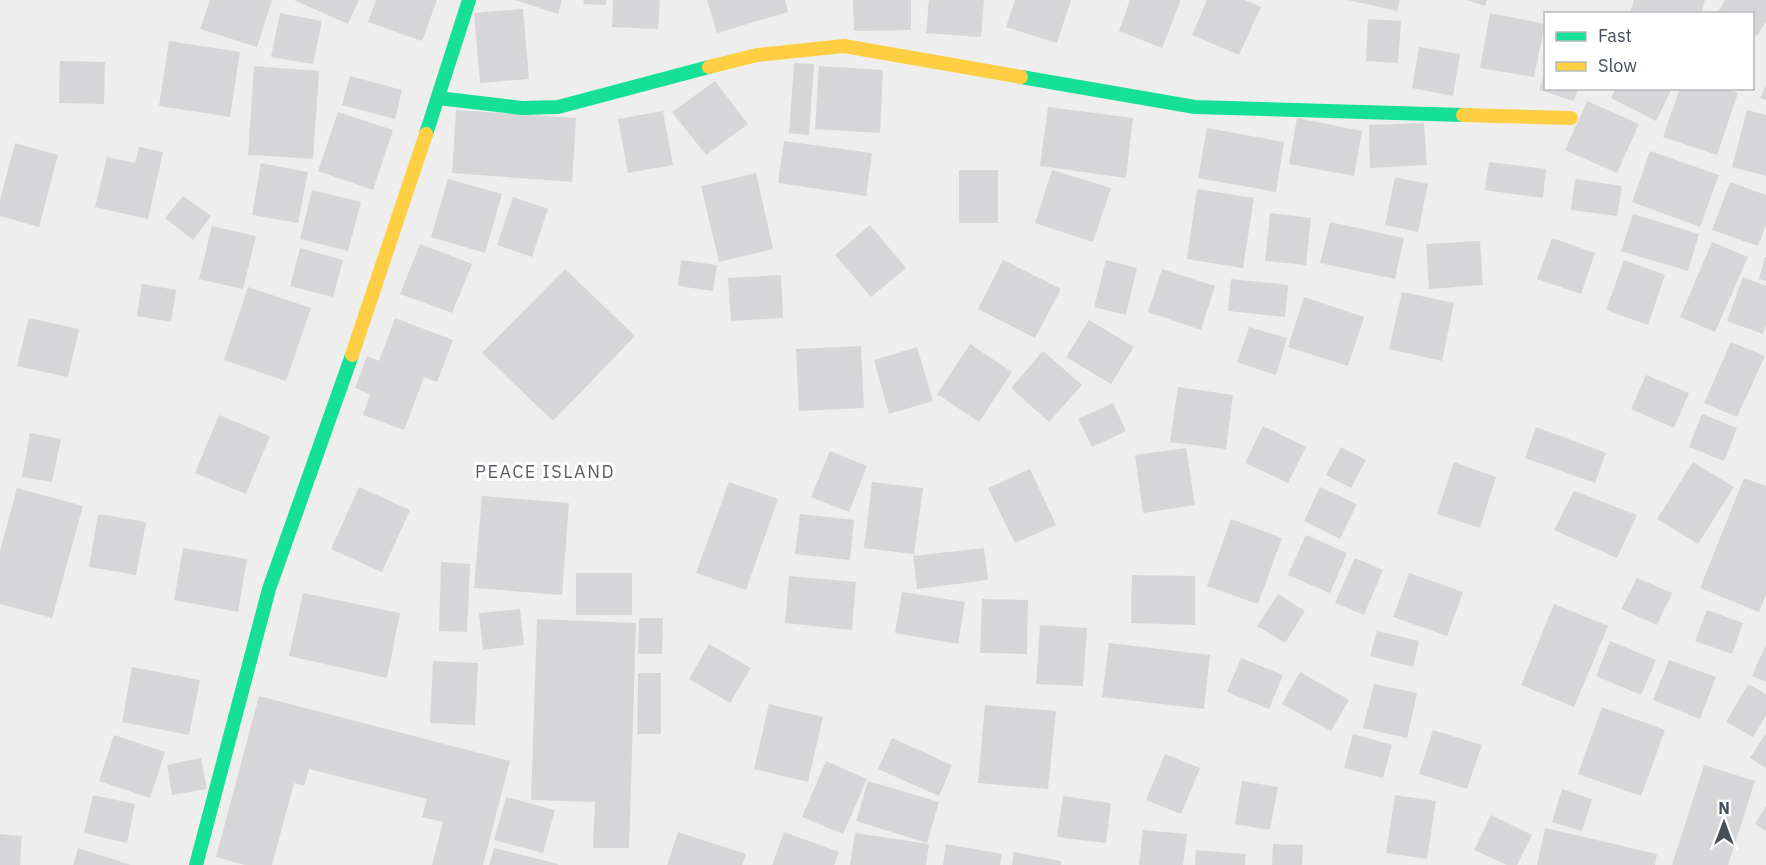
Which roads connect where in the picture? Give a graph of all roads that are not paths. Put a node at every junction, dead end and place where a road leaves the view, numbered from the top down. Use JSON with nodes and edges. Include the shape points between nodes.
{"nodes":[{"id":1,"x":469,"y":0,"type":"edge"},
{"id":2,"x":438,"y":98,"type":"junction"},
{"id":3,"x":1571,"y":118,"type":"dead end"},
{"id":4,"x":196,"y":865,"type":"edge"}],
"edges":[{"from":1,"to":2,"type":"street"},
{"from":2,"to":3,"type":"street","via":[[522,108],[558,107],[757,55],[844,46],[1194,107]]},
{"from":2,"to":4,"type":"street","via":[[268,590]]}]}
